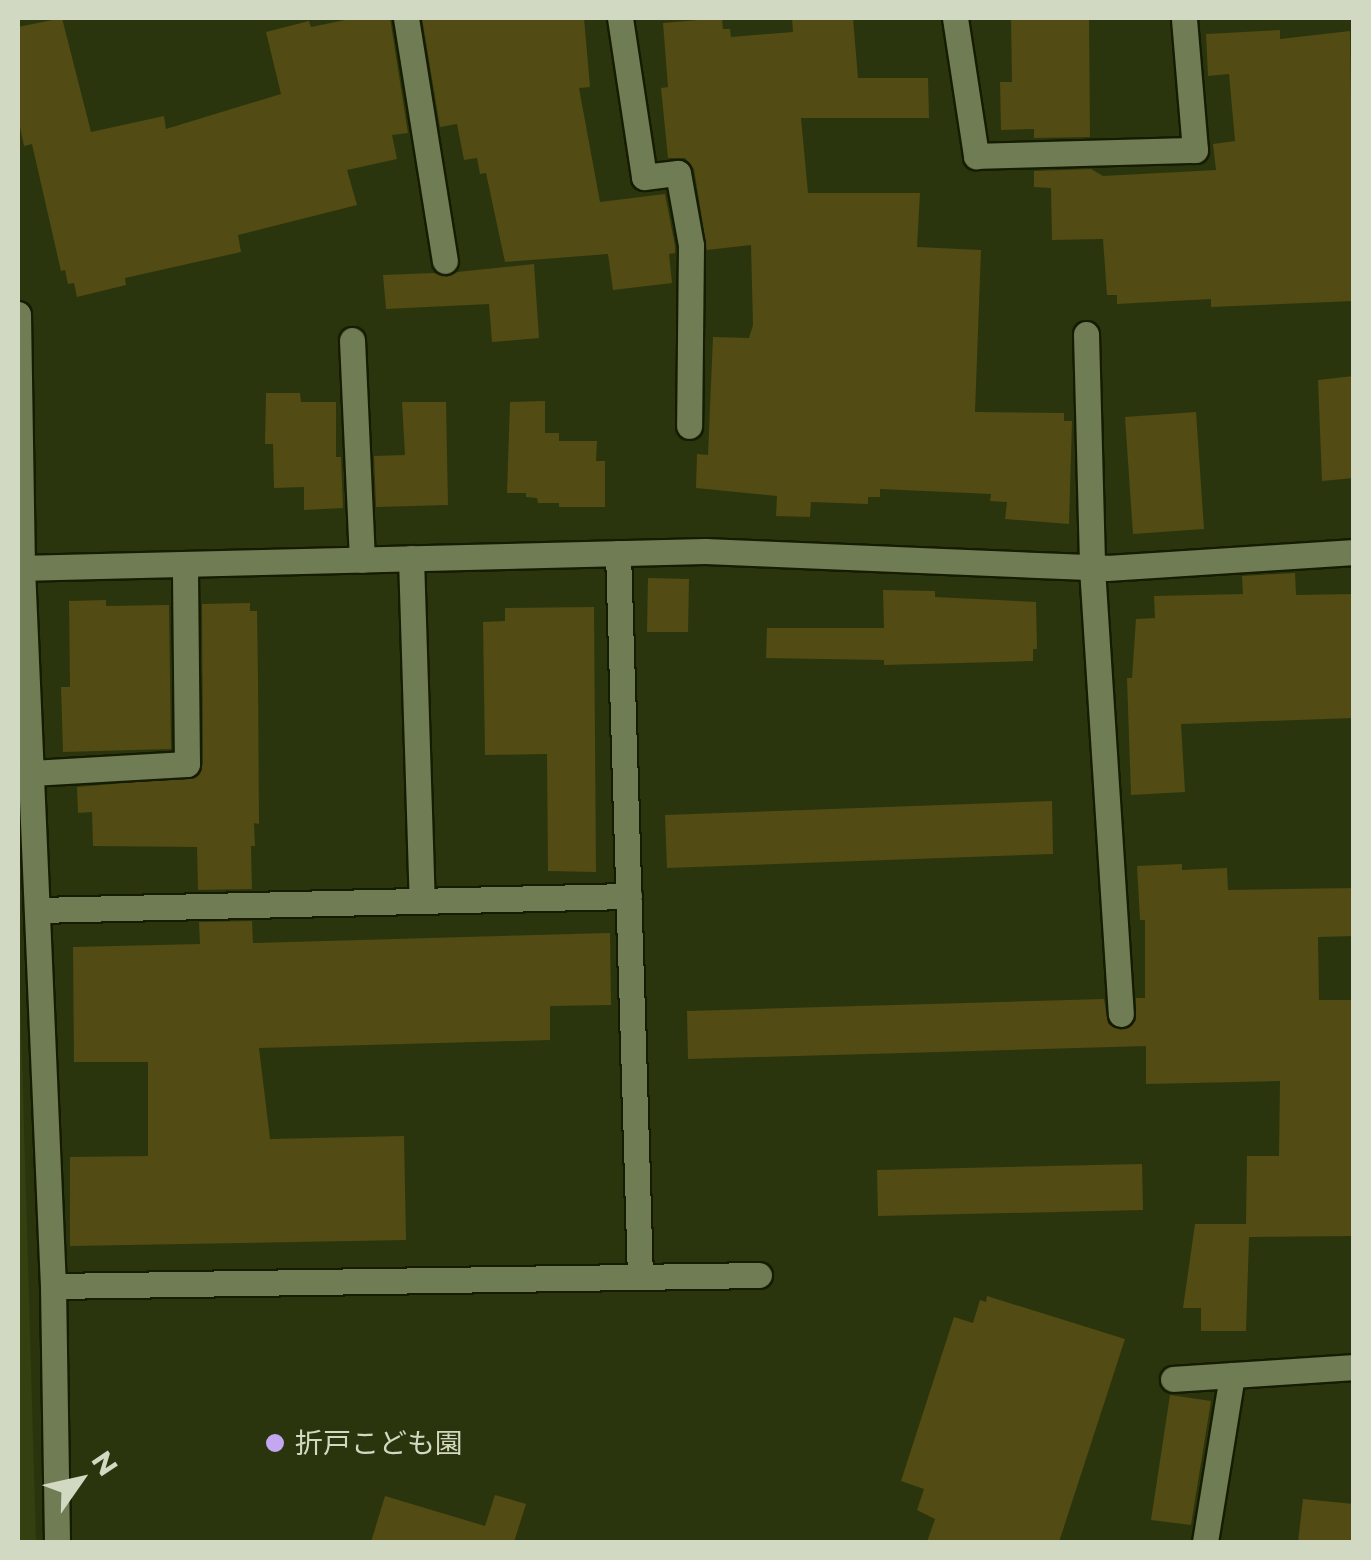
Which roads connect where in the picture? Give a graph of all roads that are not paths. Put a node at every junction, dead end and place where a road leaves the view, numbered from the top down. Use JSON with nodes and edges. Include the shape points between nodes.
{"nodes":[{"id":1,"x":406,"y":18,"type":"edge"},
{"id":2,"x":620,"y":18,"type":"edge"},
{"id":3,"x":955,"y":18,"type":"edge"},
{"id":4,"x":1184,"y":18,"type":"edge"},
{"id":5,"x":445,"y":261,"type":"dead end"},
{"id":6,"x":18,"y":314,"type":"edge"},
{"id":7,"x":1086,"y":334,"type":"dead end"},
{"id":8,"x":352,"y":340,"type":"dead end"},
{"id":9,"x":688,"y":426,"type":"dead end"},
{"id":10,"x":1354,"y":552,"type":"edge"},
{"id":11,"x":618,"y":554,"type":"junction"},
{"id":12,"x":410,"y":558,"type":"junction"},
{"id":13,"x":362,"y":560,"type":"junction"},
{"id":14,"x":185,"y":564,"type":"junction"},
{"id":15,"x":20,"y":568,"type":"edge"},
{"id":16,"x":1092,"y":568,"type":"junction"},
{"id":17,"x":31,"y":772,"type":"junction"},
{"id":18,"x":629,"y":896,"type":"junction"},
{"id":19,"x":422,"y":901,"type":"junction"},
{"id":20,"x":38,"y":910,"type":"junction"},
{"id":21,"x":1121,"y":1014,"type":"dead end"},
{"id":22,"x":759,"y":1274,"type":"dead end"},
{"id":23,"x":640,"y":1277,"type":"junction"},
{"id":24,"x":53,"y":1286,"type":"junction"},
{"id":25,"x":1354,"y":1366,"type":"edge"},
{"id":26,"x":1232,"y":1375,"type":"junction"},
{"id":27,"x":1173,"y":1379,"type":"dead end"},
{"id":28,"x":58,"y":1542,"type":"edge"},
{"id":29,"x":1205,"y":1542,"type":"edge"}],
"edges":[{"from":1,"to":5,"type":"street"},
{"from":2,"to":9,"type":"street","via":[[644,177],[678,172],[691,246]]},
{"from":3,"to":4,"type":"street","via":[[976,156],[1195,150]]},
{"from":6,"to":15,"type":"street"},
{"from":7,"to":16,"type":"street"},
{"from":8,"to":13,"type":"street"},
{"from":10,"to":16,"type":"street"},
{"from":11,"to":12,"type":"street"},
{"from":11,"to":16,"type":"street","via":[[870,556]]},
{"from":11,"to":18,"type":"street"},
{"from":12,"to":13,"type":"street"},
{"from":12,"to":19,"type":"street"},
{"from":13,"to":14,"type":"street"},
{"from":14,"to":15,"type":"street"},
{"from":14,"to":17,"type":"street","via":[[187,764]]},
{"from":15,"to":17,"type":"street"},
{"from":16,"to":21,"type":"street"},
{"from":17,"to":20,"type":"street"},
{"from":18,"to":19,"type":"street"},
{"from":18,"to":23,"type":"street"},
{"from":19,"to":20,"type":"street"},
{"from":20,"to":24,"type":"street"},
{"from":22,"to":23,"type":"street"},
{"from":23,"to":24,"type":"street"},
{"from":24,"to":28,"type":"street"},
{"from":25,"to":26,"type":"street"},
{"from":26,"to":27,"type":"street"},
{"from":26,"to":29,"type":"street"}]}
